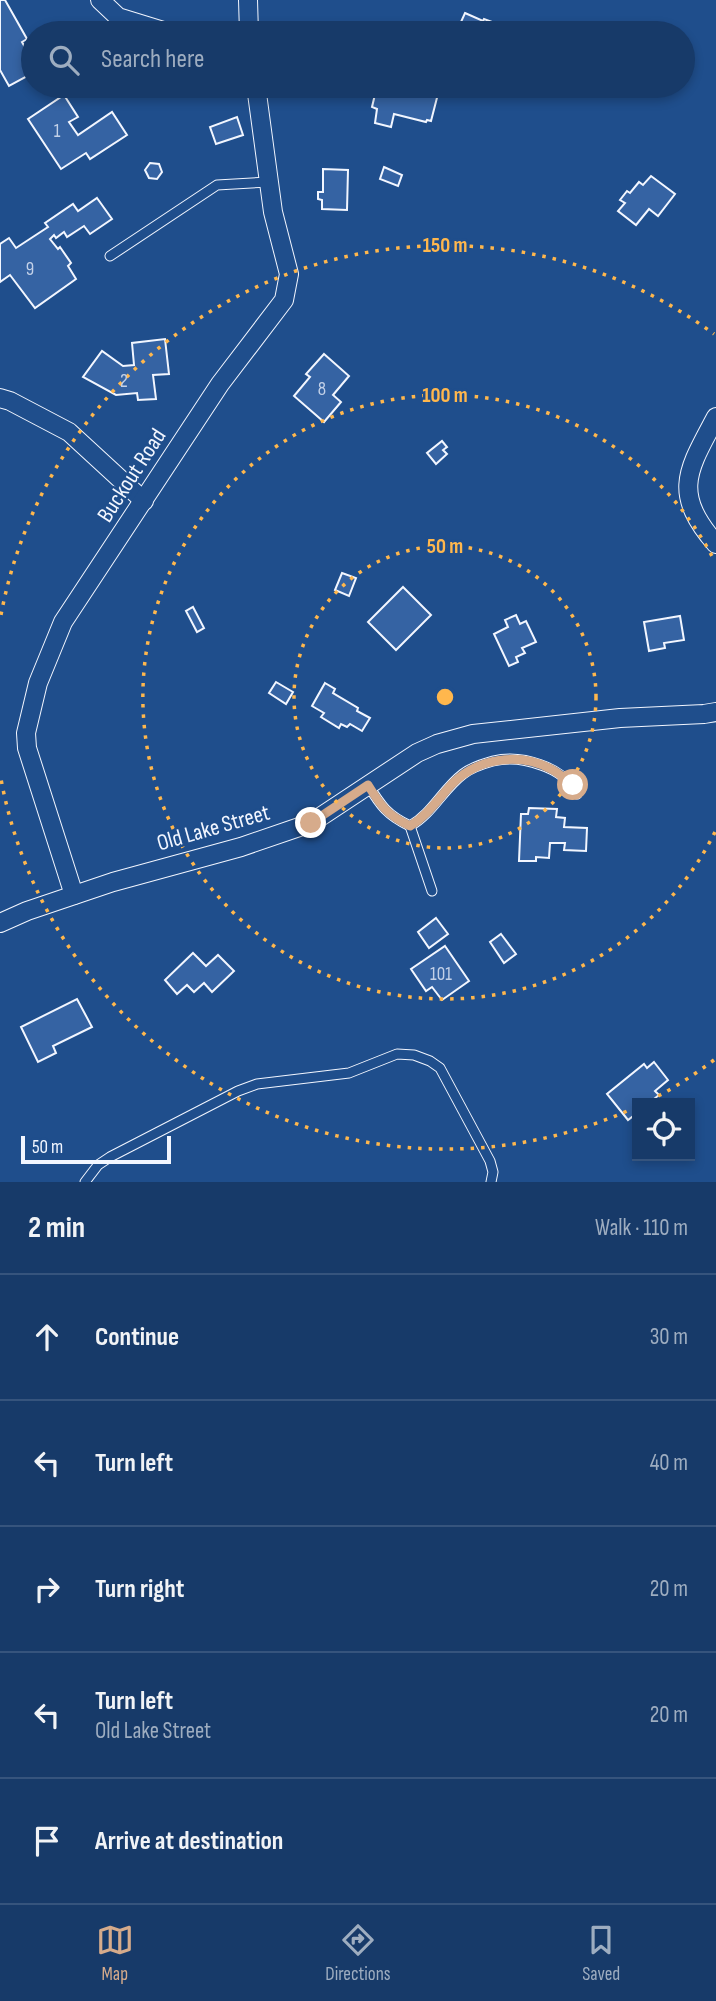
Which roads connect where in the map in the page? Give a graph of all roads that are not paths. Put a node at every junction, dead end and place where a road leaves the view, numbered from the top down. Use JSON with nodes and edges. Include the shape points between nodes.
{"nodes":[{"id":1,"x":100,"y":0,"type":"edge"},
{"id":2,"x":248,"y":0,"type":"edge"},
{"id":3,"x":131,"y":21,"type":"edge"},
{"id":4,"x":249,"y":21,"type":"edge"},
{"id":5,"x":258,"y":98,"type":"edge"},
{"id":6,"x":269,"y":182,"type":"junction"},
{"id":7,"x":110,"y":256,"type":"dead end"},
{"id":8,"x":0,"y":398,"type":"edge"},
{"id":9,"x":716,"y":417,"type":"edge"},
{"id":10,"x":144,"y":501,"type":"junction"},
{"id":11,"x":716,"y":544,"type":"edge"},
{"id":12,"x":716,"y":712,"type":"edge"},
{"id":13,"x":368,"y":785,"type":"junction"},
{"id":14,"x":577,"y":794,"type":"dead end"},
{"id":15,"x":410,"y":826,"type":"junction"},
{"id":16,"x":432,"y":891,"type":"dead end"},
{"id":17,"x":74,"y":895,"type":"junction"},
{"id":18,"x":0,"y":923,"type":"edge"},
{"id":19,"x":85,"y":1182,"type":"edge"},
{"id":20,"x":491,"y":1182,"type":"edge"}],
"edges":[{"from":1,"to":3,"type":"street","via":[[118,17]]},
{"from":2,"to":4,"type":"street"},
{"from":5,"to":6,"type":"street","name":"Buckout Road"},
{"from":6,"to":7,"type":"lane","via":[[216,185]]},
{"from":6,"to":10,"type":"street","name":"Buckout Road","via":[[289,275],[284,300],[220,384]]},
{"from":8,"to":10,"type":"street","via":[[69,432]]},
{"from":9,"to":11,"type":"street","via":[[690,466],[687,483],[693,512]]},
{"from":10,"to":17,"type":"street","name":"Buckout Road","via":[[63,622],[38,683],[26,733]]},
{"from":12,"to":13,"type":"street","name":"Old Lake Street","via":[[472,734],[417,753]]},
{"from":13,"to":15,"type":"lane","via":[[394,818]]},
{"from":13,"to":17,"type":"street","name":"Old Lake Street","via":[[311,823]]},
{"from":14,"to":15,"type":"lane","via":[[553,769],[503,759],[464,773]]},
{"from":15,"to":16,"type":"lane"},
{"from":17,"to":18,"type":"street","name":"Old Lake Street"},
{"from":19,"to":20,"type":"lane","via":[[110,1157],[238,1091],[257,1084],[349,1073],[397,1054],[414,1055],[440,1068],[490,1161]]}]}
